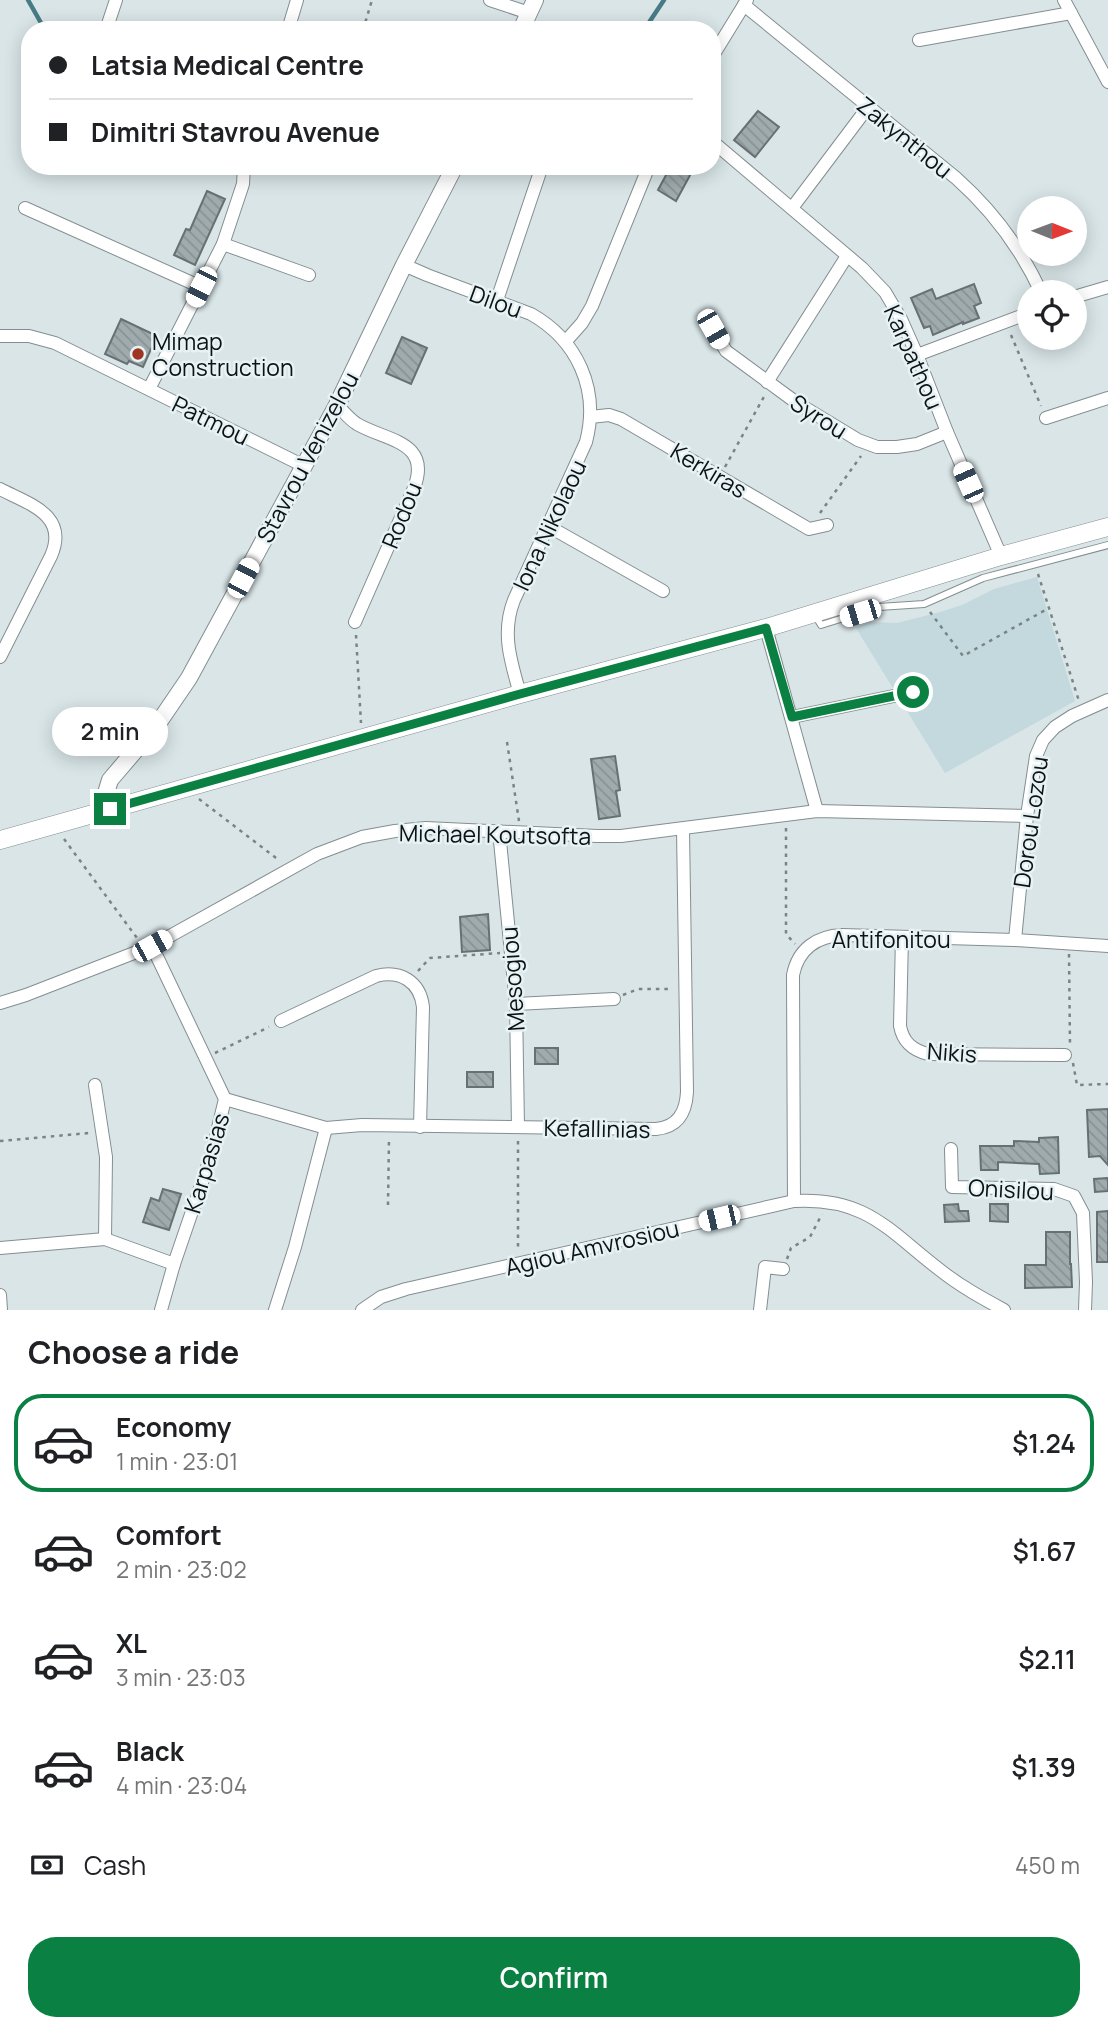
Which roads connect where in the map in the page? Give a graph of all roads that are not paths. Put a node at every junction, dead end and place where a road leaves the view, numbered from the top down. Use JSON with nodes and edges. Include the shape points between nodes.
{"nodes":[{"id":1,"x":116,"y":0,"type":"edge"},
{"id":2,"x":297,"y":0,"type":"edge"},
{"id":3,"x":490,"y":0,"type":"edge"},
{"id":4,"x":1064,"y":0,"type":"edge"},
{"id":5,"x":745,"y":2,"type":"edge"},
{"id":6,"x":532,"y":6,"type":"edge"},
{"id":7,"x":1071,"y":13,"type":"junction"},
{"id":8,"x":109,"y":21,"type":"edge"},
{"id":9,"x":291,"y":21,"type":"edge"},
{"id":10,"x":919,"y":40,"type":"dead end"},
{"id":11,"x":721,"y":42,"type":"edge"},
{"id":12,"x":1108,"y":82,"type":"edge"},
{"id":13,"x":868,"y":107,"type":"junction"},
{"id":14,"x":721,"y":149,"type":"edge"},
{"id":15,"x":244,"y":175,"type":"edge"},
{"id":16,"x":450,"y":175,"type":"edge"},
{"id":17,"x":539,"y":175,"type":"edge"},
{"id":18,"x":645,"y":175,"type":"edge"},
{"id":19,"x":25,"y":208,"type":"dead end"},
{"id":20,"x":792,"y":208,"type":"junction"},
{"id":21,"x":223,"y":244,"type":"junction"},
{"id":22,"x":847,"y":256,"type":"junction"},
{"id":23,"x":404,"y":265,"type":"junction"},
{"id":24,"x":309,"y":275,"type":"dead end"},
{"id":25,"x":1034,"y":280,"type":"edge"},
{"id":26,"x":1108,"y":286,"type":"edge"},
{"id":27,"x":201,"y":287,"type":"junction"},
{"id":28,"x":1087,"y":293,"type":"edge"},
{"id":29,"x":497,"y":300,"type":"junction"},
{"id":30,"x":1017,"y":318,"type":"edge"},
{"id":31,"x":713,"y":329,"type":"dead end"},
{"id":32,"x":0,"y":336,"type":"edge"},
{"id":33,"x":566,"y":341,"type":"junction"},
{"id":34,"x":576,"y":355,"type":"joint"},
{"id":35,"x":918,"y":355,"type":"junction"},
{"id":36,"x":769,"y":383,"type":"junction"},
{"id":37,"x":149,"y":389,"type":"junction"},
{"id":38,"x":1108,"y":398,"type":"edge"},
{"id":39,"x":337,"y":405,"type":"junction"},
{"id":40,"x":590,"y":417,"type":"junction"},
{"id":41,"x":1046,"y":418,"type":"road end"},
{"id":42,"x":947,"y":432,"type":"junction"},
{"id":43,"x":304,"y":466,"type":"junction"},
{"id":44,"x":0,"y":489,"type":"edge"},
{"id":45,"x":827,"y":525,"type":"dead end"},
{"id":46,"x":548,"y":526,"type":"junction"},
{"id":47,"x":1108,"y":527,"type":"edge"},
{"id":48,"x":1108,"y":545,"type":"edge"},
{"id":49,"x":1001,"y":556,"type":"junction"},
{"id":50,"x":663,"y":591,"type":"dead end"},
{"id":51,"x":814,"y":613,"type":"junction"},
{"id":52,"x":355,"y":622,"type":"road end"},
{"id":53,"x":766,"y":628,"type":"junction"},
{"id":54,"x":0,"y":657,"type":"edge"},
{"id":55,"x":913,"y":692,"type":"dead end"},
{"id":56,"x":520,"y":694,"type":"junction"},
{"id":57,"x":1108,"y":700,"type":"edge"},
{"id":58,"x":792,"y":717,"type":"junction"},
{"id":59,"x":110,"y":809,"type":"junction"},
{"id":60,"x":817,"y":811,"type":"junction"},
{"id":61,"x":1027,"y":816,"type":"junction"},
{"id":62,"x":683,"y":829,"type":"junction"},
{"id":63,"x":499,"y":831,"type":"junction"},
{"id":64,"x":0,"y":840,"type":"edge"},
{"id":65,"x":902,"y":937,"type":"junction"},
{"id":66,"x":1015,"y":940,"type":"junction"},
{"id":67,"x":1108,"y":946,"type":"edge"},
{"id":68,"x":148,"y":947,"type":"junction"},
{"id":69,"x":614,"y":999,"type":"road end"},
{"id":70,"x":0,"y":1003,"type":"edge"},
{"id":71,"x":516,"y":1004,"type":"junction"},
{"id":72,"x":281,"y":1021,"type":"road end"},
{"id":73,"x":1068,"y":1053,"type":"road end"},
{"id":74,"x":95,"y":1085,"type":"dead end"},
{"id":75,"x":225,"y":1099,"type":"junction"},
{"id":76,"x":420,"y":1127,"type":"junction"},
{"id":77,"x":518,"y":1127,"type":"junction"},
{"id":78,"x":326,"y":1128,"type":"junction"},
{"id":79,"x":951,"y":1150,"type":"dead end"},
{"id":80,"x":793,"y":1200,"type":"junction"},
{"id":81,"x":105,"y":1239,"type":"junction"},
{"id":82,"x":0,"y":1248,"type":"edge"},
{"id":83,"x":174,"y":1264,"type":"junction"},
{"id":84,"x":783,"y":1269,"type":"road end"},
{"id":85,"x":0,"y":1295,"type":"edge"},
{"id":86,"x":1,"y":1310,"type":"edge"},
{"id":87,"x":162,"y":1310,"type":"edge"},
{"id":88,"x":275,"y":1310,"type":"edge"},
{"id":89,"x":362,"y":1310,"type":"edge"},
{"id":90,"x":760,"y":1310,"type":"edge"},
{"id":91,"x":1004,"y":1310,"type":"edge"},
{"id":92,"x":1085,"y":1310,"type":"edge"}],
"edges":[{"from":1,"to":8,"type":"street"},
{"from":2,"to":9,"type":"street"},
{"from":3,"to":6,"type":"street"},
{"from":4,"to":7,"type":"street"},
{"from":5,"to":11,"type":"street"},
{"from":5,"to":13,"type":"street","name":"Zakynthou"},
{"from":7,"to":10,"type":"street"},
{"from":7,"to":12,"type":"street"},
{"from":13,"to":20,"type":"street"},
{"from":13,"to":25,"type":"street","name":"Zakynthou","via":[[977,198],[1016,247]]},
{"from":14,"to":20,"type":"street","name":"Karpathou"},
{"from":15,"to":21,"type":"street"},
{"from":16,"to":23,"type":"street","name":"Stavrou Venizelou"},
{"from":17,"to":29,"type":"street"},
{"from":18,"to":33,"type":"street","via":[[596,297]]},
{"from":19,"to":27,"type":"street"},
{"from":20,"to":22,"type":"street","name":"Karpathou"},
{"from":21,"to":24,"type":"street"},
{"from":21,"to":27,"type":"street"},
{"from":22,"to":35,"type":"street","name":"Karpathou","via":[[885,292]]},
{"from":22,"to":36,"type":"street"},
{"from":23,"to":29,"type":"street","name":"Dilou"},
{"from":23,"to":39,"type":"street","name":"Stavrou Venizelou"},
{"from":26,"to":28,"type":"street"},
{"from":27,"to":37,"type":"street"},
{"from":29,"to":33,"type":"street","name":"Dilou","via":[[540,319]]},
{"from":30,"to":35,"type":"street"},
{"from":31,"to":36,"type":"street","name":"Syrou","via":[[726,351]]},
{"from":32,"to":37,"type":"street","name":"Patmou","via":[[45,340]]},
{"from":33,"to":34,"type":"street","name":"Dilou"},
{"from":34,"to":40,"type":"street","name":"Iona Nikolaou"},
{"from":35,"to":42,"type":"street","name":"Karpathou"},
{"from":36,"to":42,"type":"street","name":"Syrou","via":[[869,444],[908,446]]},
{"from":37,"to":43,"type":"street","name":"Patmou"},
{"from":38,"to":41,"type":"street"},
{"from":39,"to":43,"type":"street","name":"Stavrou Venizelou"},
{"from":39,"to":52,"type":"street","name":"Rodou","via":[[357,423],[404,445],[418,463],[414,488]]},
{"from":40,"to":45,"type":"street","name":"Kerkiras","via":[[609,415],[627,422],[809,529]]},
{"from":40,"to":46,"type":"street","name":"Iona Nikolaou","via":[[583,450]]},
{"from":42,"to":49,"type":"street","name":"Karpathou"},
{"from":43,"to":59,"type":"street","name":"Stavrou Venizelou","via":[[184,686],[110,780],[106,793]]},
{"from":44,"to":54,"type":"street","via":[[45,513],[57,539]]},
{"from":46,"to":50,"type":"street"},
{"from":46,"to":56,"type":"street","name":"Iona Nikolaou","via":[[507,623],[508,649]]},
{"from":47,"to":49,"type":"main road"},
{"from":48,"to":51,"type":"lane","via":[[983,578],[924,604],[879,607],[821,625]]},
{"from":49,"to":51,"type":"main road"},
{"from":51,"to":53,"type":"main road"},
{"from":53,"to":56,"type":"main road"},
{"from":53,"to":58,"type":"street"},
{"from":55,"to":58,"type":"street"},
{"from":56,"to":59,"type":"main road"},
{"from":57,"to":61,"type":"street","name":"Dorou Lozou","via":[[1048,734],[1034,764]]},
{"from":58,"to":60,"type":"street"},
{"from":59,"to":64,"type":"main road"},
{"from":60,"to":61,"type":"street","name":"Michael Koutsofta"},
{"from":60,"to":62,"type":"street","name":"Michael Koutsofta"},
{"from":61,"to":66,"type":"street","name":"Dorou Lozou"},
{"from":62,"to":63,"type":"street","name":"Michael Koutsofta","via":[[621,836]]},
{"from":62,"to":77,"type":"street","name":"Kefallinias","via":[[687,1098],[682,1115],[656,1129]]},
{"from":63,"to":68,"type":"street","name":"Michael Koutsofta","via":[[426,828],[378,833],[332,847]]},
{"from":63,"to":71,"type":"street","name":"Mesogiou"},
{"from":65,"to":66,"type":"street","name":"Antifonitou"},
{"from":65,"to":73,"type":"street","name":"Nikis","via":[[900,1026],[913,1048],[928,1054]]},
{"from":65,"to":80,"type":"street","name":"Antifonitou","via":[[833,935],[818,939],[802,953],[794,969]]},
{"from":66,"to":67,"type":"street","name":"Antifonitou"},
{"from":68,"to":70,"type":"street","name":"Michael Koutsofta"},
{"from":68,"to":75,"type":"street","name":"Karpasias"},
{"from":69,"to":71,"type":"street"},
{"from":71,"to":77,"type":"street","name":"Mesogiou"},
{"from":72,"to":76,"type":"street","via":[[376,976],[390,973],[410,980],[423,1007]]},
{"from":74,"to":81,"type":"street","via":[[106,1157]]},
{"from":75,"to":78,"type":"street","name":"Kefallinias"},
{"from":75,"to":83,"type":"street","name":"Karpasias","via":[[212,1153]]},
{"from":76,"to":77,"type":"street","name":"Kefallinias"},
{"from":76,"to":78,"type":"street","name":"Kefallinias"},
{"from":78,"to":88,"type":"street"},
{"from":79,"to":92,"type":"street","name":"Onisilou","via":[[952,1187],[1054,1189],[1074,1196],[1083,1213]]},
{"from":80,"to":89,"type":"street","name":"Agiou Amvrosiou","via":[[394,1292]]},
{"from":80,"to":91,"type":"street","name":"Agiou Amvrosiou","via":[[828,1202],[877,1219],[953,1279]]},
{"from":81,"to":82,"type":"street"},
{"from":81,"to":83,"type":"street"},
{"from":83,"to":87,"type":"street","name":"Karpasias"},
{"from":84,"to":90,"type":"street","via":[[765,1267]]},
{"from":85,"to":86,"type":"street"}]}
